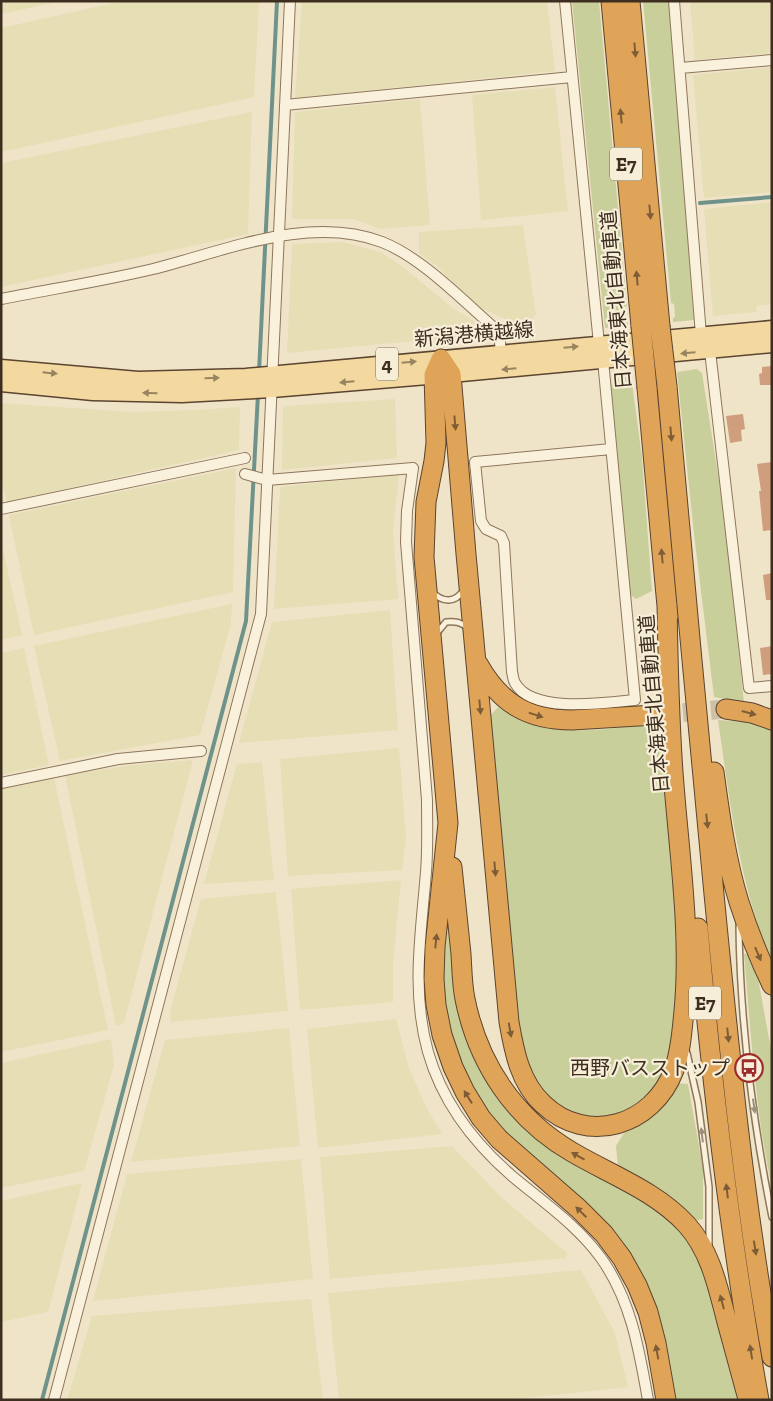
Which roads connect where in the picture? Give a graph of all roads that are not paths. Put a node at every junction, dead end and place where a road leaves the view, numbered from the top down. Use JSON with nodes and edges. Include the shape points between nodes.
{"nodes":[{"id":1,"x":290,"y":1,"type":"edge"},
{"id":2,"x":565,"y":1,"type":"edge"},
{"id":3,"x":611,"y":1,"type":"edge"},
{"id":4,"x":630,"y":1,"type":"edge"},
{"id":5,"x":674,"y":1,"type":"edge"},
{"id":6,"x":772,"y":60,"type":"edge"},
{"id":7,"x":680,"y":68,"type":"junction"},
{"id":8,"x":572,"y":78,"type":"junction"},
{"id":9,"x":285,"y":105,"type":"junction"},
{"id":10,"x":279,"y":237,"type":"junction"},
{"id":11,"x":1,"y":299,"type":"edge"},
{"id":12,"x":772,"y":329,"type":"edge"},
{"id":13,"x":701,"y":335,"type":"junction"},
{"id":14,"x":772,"y":344,"type":"edge"},
{"id":15,"x":710,"y":351,"type":"junction"},
{"id":16,"x":601,"y":352,"type":"junction"},
{"id":17,"x":500,"y":353,"type":"junction"},
{"id":18,"x":1,"y":368,"type":"edge"},
{"id":19,"x":442,"y":369,"type":"junction"},
{"id":20,"x":272,"y":382,"type":"junction"},
{"id":21,"x":1,"y":383,"type":"edge"},
{"id":22,"x":611,"y":450,"type":"junction"},
{"id":23,"x":245,"y":458,"type":"dead end"},
{"id":24,"x":245,"y":474,"type":"dead end"},
{"id":25,"x":267,"y":480,"type":"junction"},
{"id":26,"x":1,"y":509,"type":"edge"},
{"id":27,"x":468,"y":580,"type":"junction"},
{"id":28,"x":426,"y":583,"type":"junction"},
{"id":29,"x":686,"y":598,"type":"junction"},
{"id":30,"x":667,"y":604,"type":"junction"},
{"id":31,"x":474,"y":633,"type":"junction"},
{"id":32,"x":432,"y":652,"type":"junction"},
{"id":33,"x":477,"y":661,"type":"junction"},
{"id":34,"x":772,"y":686,"type":"edge"},
{"id":35,"x":726,"y":709,"type":"tunnel mouth"},
{"id":36,"x":655,"y":715,"type":"tunnel mouth"},
{"id":37,"x":772,"y":720,"type":"edge"},
{"id":38,"x":200,"y":751,"type":"dead end"},
{"id":39,"x":1,"y":783,"type":"edge"},
{"id":40,"x":448,"y":823,"type":"junction"},
{"id":41,"x":739,"y":900,"type":"junction"},
{"id":42,"x":772,"y":985,"type":"edge"},
{"id":43,"x":685,"y":1000,"type":"junction"},
{"id":44,"x":772,"y":1218,"type":"edge"},
{"id":45,"x":713,"y":1270,"type":"junction"},
{"id":46,"x":772,"y":1357,"type":"edge"},
{"id":47,"x":54,"y":1400,"type":"edge"},
{"id":48,"x":648,"y":1400,"type":"edge"},
{"id":49,"x":666,"y":1400,"type":"edge"},
{"id":50,"x":748,"y":1400,"type":"edge"},
{"id":51,"x":759,"y":1400,"type":"edge"}],
"edges":[{"from":1,"to":9,"type":"street"},
{"from":2,"to":8,"type":"street"},
{"from":30,"to":3,"type":"highway","name":"日本海東北自動車道","number":"E7","one_way":true,"bridge":true},
{"from":4,"to":29,"type":"highway","name":"日本海東北自動車道","number":"E7","one_way":true,"bridge":true},
{"from":5,"to":7,"type":"street"},
{"from":6,"to":7,"type":"street"},
{"from":7,"to":13,"type":"street"},
{"from":8,"to":9,"type":"street"},
{"from":8,"to":16,"type":"street"},
{"from":9,"to":10,"type":"street"},
{"from":10,"to":11,"type":"street","via":[[152,269]]},
{"from":10,"to":17,"type":"street","via":[[328,231],[355,234],[384,243],[435,276],[499,332]]},
{"from":10,"to":20,"type":"street"},
{"from":12,"to":13,"type":"main road","name":"新潟港横越線","number":"4"},
{"from":13,"to":16,"type":"main road","name":"新潟港横越線","number":"4"},
{"from":14,"to":15,"type":"main road","name":"新潟港横越線","number":"4"},
{"from":15,"to":16,"type":"main road","name":"新潟港横越線","number":"4","one_way":true},
{"from":15,"to":34,"type":"street","via":[[748,688]]},
{"from":17,"to":16,"type":"main road","name":"新潟港横越線","number":"4","one_way":true},
{"from":16,"to":19,"type":"main road","name":"新潟港横越線","number":"4","one_way":true},
{"from":16,"to":22,"type":"street"},
{"from":17,"to":19,"type":"main road","name":"新潟港横越線","number":"4"},
{"from":18,"to":20,"type":"main road","name":"新潟港横越線","number":"4","one_way":true,"via":[[138,380]]},
{"from":19,"to":20,"type":"main road","name":"新潟港横越線","number":"4"},
{"from":19,"to":27,"type":"highway","one_way":true},
{"from":19,"to":28,"type":"highway","via":[[434,461],[426,502]]},
{"from":20,"to":21,"type":"main road","name":"新潟港横越線","number":"4","one_way":true,"via":[[172,394],[93,392]]},
{"from":20,"to":25,"type":"street"},
{"from":22,"to":22,"type":"street","via":[[475,462],[480,521],[486,529],[501,536],[504,543],[512,672],[515,683],[536,699],[587,705],[635,700]]},
{"from":23,"to":26,"type":"street"},
{"from":24,"to":25,"type":"street"},
{"from":25,"to":47,"type":"street","via":[[261,614]]},
{"from":25,"to":48,"type":"street","via":[[413,468],[406,542],[428,839],[417,961],[422,1024],[429,1054],[453,1108],[491,1157],[558,1213],[600,1257],[630,1313]]},
{"from":27,"to":28,"type":"lane","via":[[464,591],[451,600],[438,597]]},
{"from":27,"to":31,"type":"highway"},
{"from":28,"to":32,"type":"highway"},
{"from":29,"to":41,"type":"highway","via":[[724,839]]},
{"from":29,"to":46,"type":"highway","name":"日本海東北自動車道","number":"E7","one_way":true,"via":[[731,1068]]},
{"from":30,"to":43,"type":"highway","via":[[669,724],[687,945]]},
{"from":51,"to":30,"type":"highway","name":"日本海東北自動車道","number":"E7","one_way":true,"via":[[732,1232],[712,1070]]},
{"from":31,"to":32,"type":"lane","via":[[462,623],[446,622],[436,635]]},
{"from":31,"to":33,"type":"highway"},
{"from":32,"to":40,"type":"highway"},
{"from":33,"to":36,"type":"highway","one_way":true,"via":[[509,703],[535,716],[572,720]]},
{"from":33,"to":43,"type":"highway","one_way":true,"via":[[509,1022],[520,1069],[530,1088],[559,1117],[579,1124],[600,1127],[636,1117],[651,1106],[674,1069],[682,1036]]},
{"from":35,"to":37,"type":"highway","one_way":true},
{"from":38,"to":39,"type":"street","via":[[118,758]]},
{"from":45,"to":40,"type":"highway","one_way":true,"via":[[687,1225],[665,1204],[544,1134],[517,1108],[497,1082],[482,1054],[465,998]]},
{"from":49,"to":40,"type":"highway","one_way":true,"via":[[648,1312],[622,1258],[579,1209],[499,1139],[464,1092],[452,1067],[442,1035],[434,979]]},
{"from":41,"to":42,"type":"highway","one_way":true},
{"from":41,"to":44,"type":"lane","one_way":true,"via":[[740,981],[763,1174]]},
{"from":45,"to":43,"type":"lane","one_way":true,"via":[[708,1239],[709,1187],[698,1102],[687,1059]]},
{"from":50,"to":45,"type":"highway","one_way":true}]}
